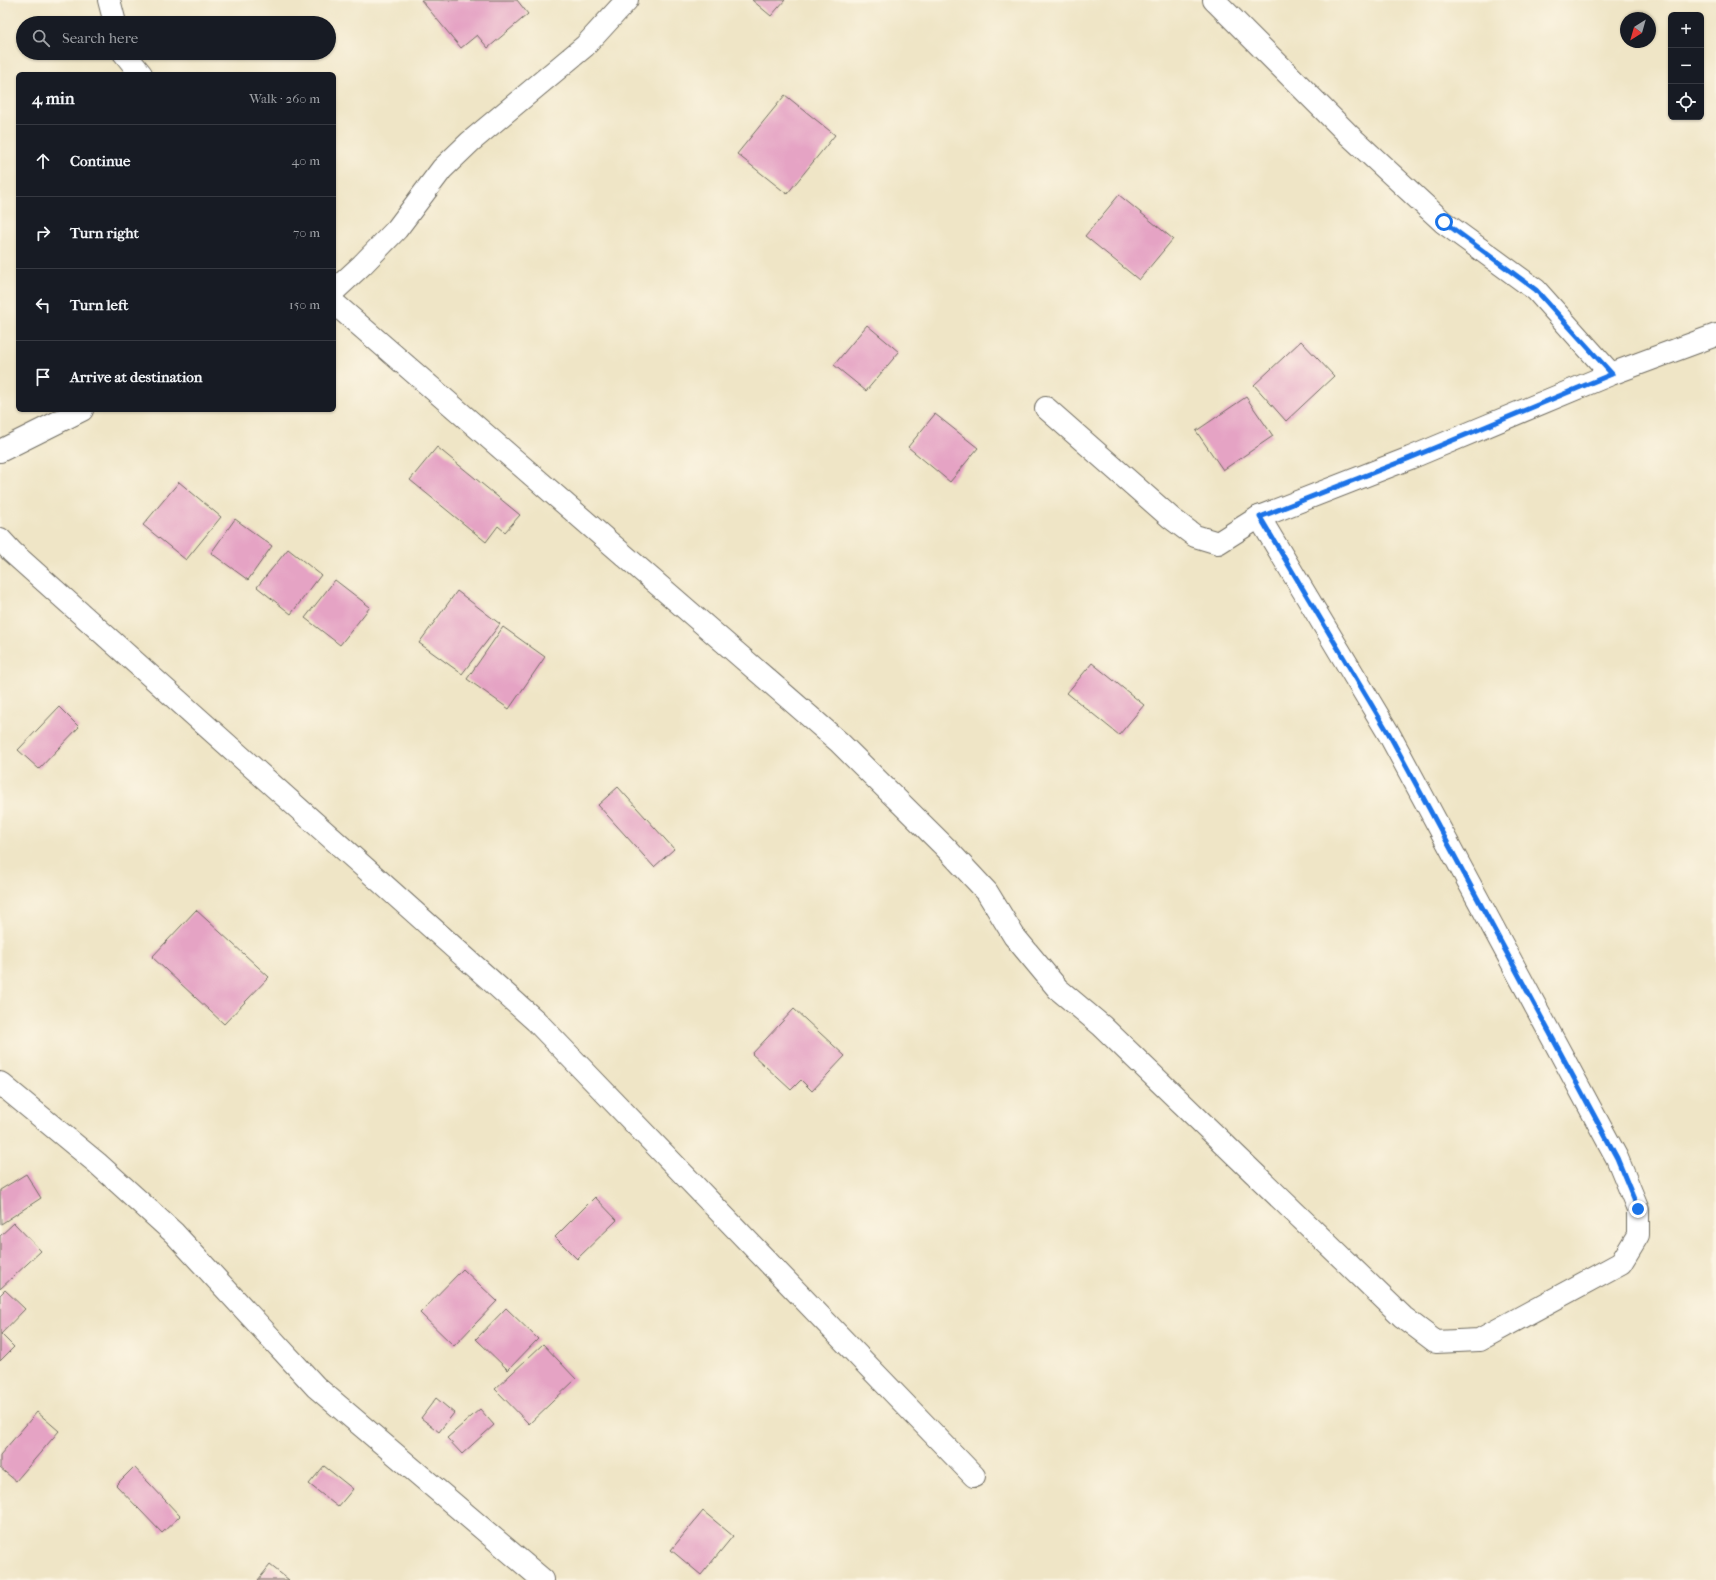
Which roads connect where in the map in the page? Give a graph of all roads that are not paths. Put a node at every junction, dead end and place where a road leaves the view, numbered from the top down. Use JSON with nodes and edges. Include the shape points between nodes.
{"nodes":[{"id":1,"x":109,"y":0,"type":"edge"},
{"id":2,"x":627,"y":0,"type":"edge"},
{"id":3,"x":1214,"y":0,"type":"edge"},
{"id":4,"x":113,"y":16,"type":"edge"},
{"id":5,"x":130,"y":60,"type":"edge"},
{"id":6,"x":139,"y":72,"type":"edge"},
{"id":7,"x":336,"y":289,"type":"edge"},
{"id":8,"x":336,"y":304,"type":"edge"},
{"id":9,"x":1716,"y":335,"type":"edge"},
{"id":10,"x":1612,"y":374,"type":"junction"},
{"id":11,"x":1046,"y":408,"type":"dead end"},
{"id":12,"x":78,"y":412,"type":"edge"},
{"id":13,"x":0,"y":451,"type":"edge"},
{"id":14,"x":1260,"y":517,"type":"junction"},
{"id":15,"x":0,"y":539,"type":"edge"},
{"id":16,"x":0,"y":1083,"type":"edge"},
{"id":17,"x":974,"y":1476,"type":"dead end"},
{"id":18,"x":543,"y":1580,"type":"edge"}],
"edges":[{"from":1,"to":4,"type":"street"},
{"from":2,"to":7,"type":"street","via":[[585,46],[470,142],[442,169],[397,229]]},
{"from":3,"to":10,"type":"street","via":[[1349,135],[1444,222],[1536,290]]},
{"from":5,"to":6,"type":"street"},
{"from":8,"to":14,"type":"street","via":[[839,742],[945,847],[986,892],[1014,936],[1058,989],[1102,1026],[1403,1317],[1436,1342],[1479,1340],[1621,1263],[1638,1235],[1638,1209],[1617,1158],[1389,734]]},
{"from":9,"to":10,"type":"street"},
{"from":10,"to":14,"type":"street"},
{"from":11,"to":14,"type":"street","via":[[1195,536],[1218,543]]},
{"from":12,"to":13,"type":"street"},
{"from":15,"to":17,"type":"street","via":[[536,1021]]},
{"from":16,"to":18,"type":"street","via":[[97,1163],[174,1233],[316,1387]]}]}
